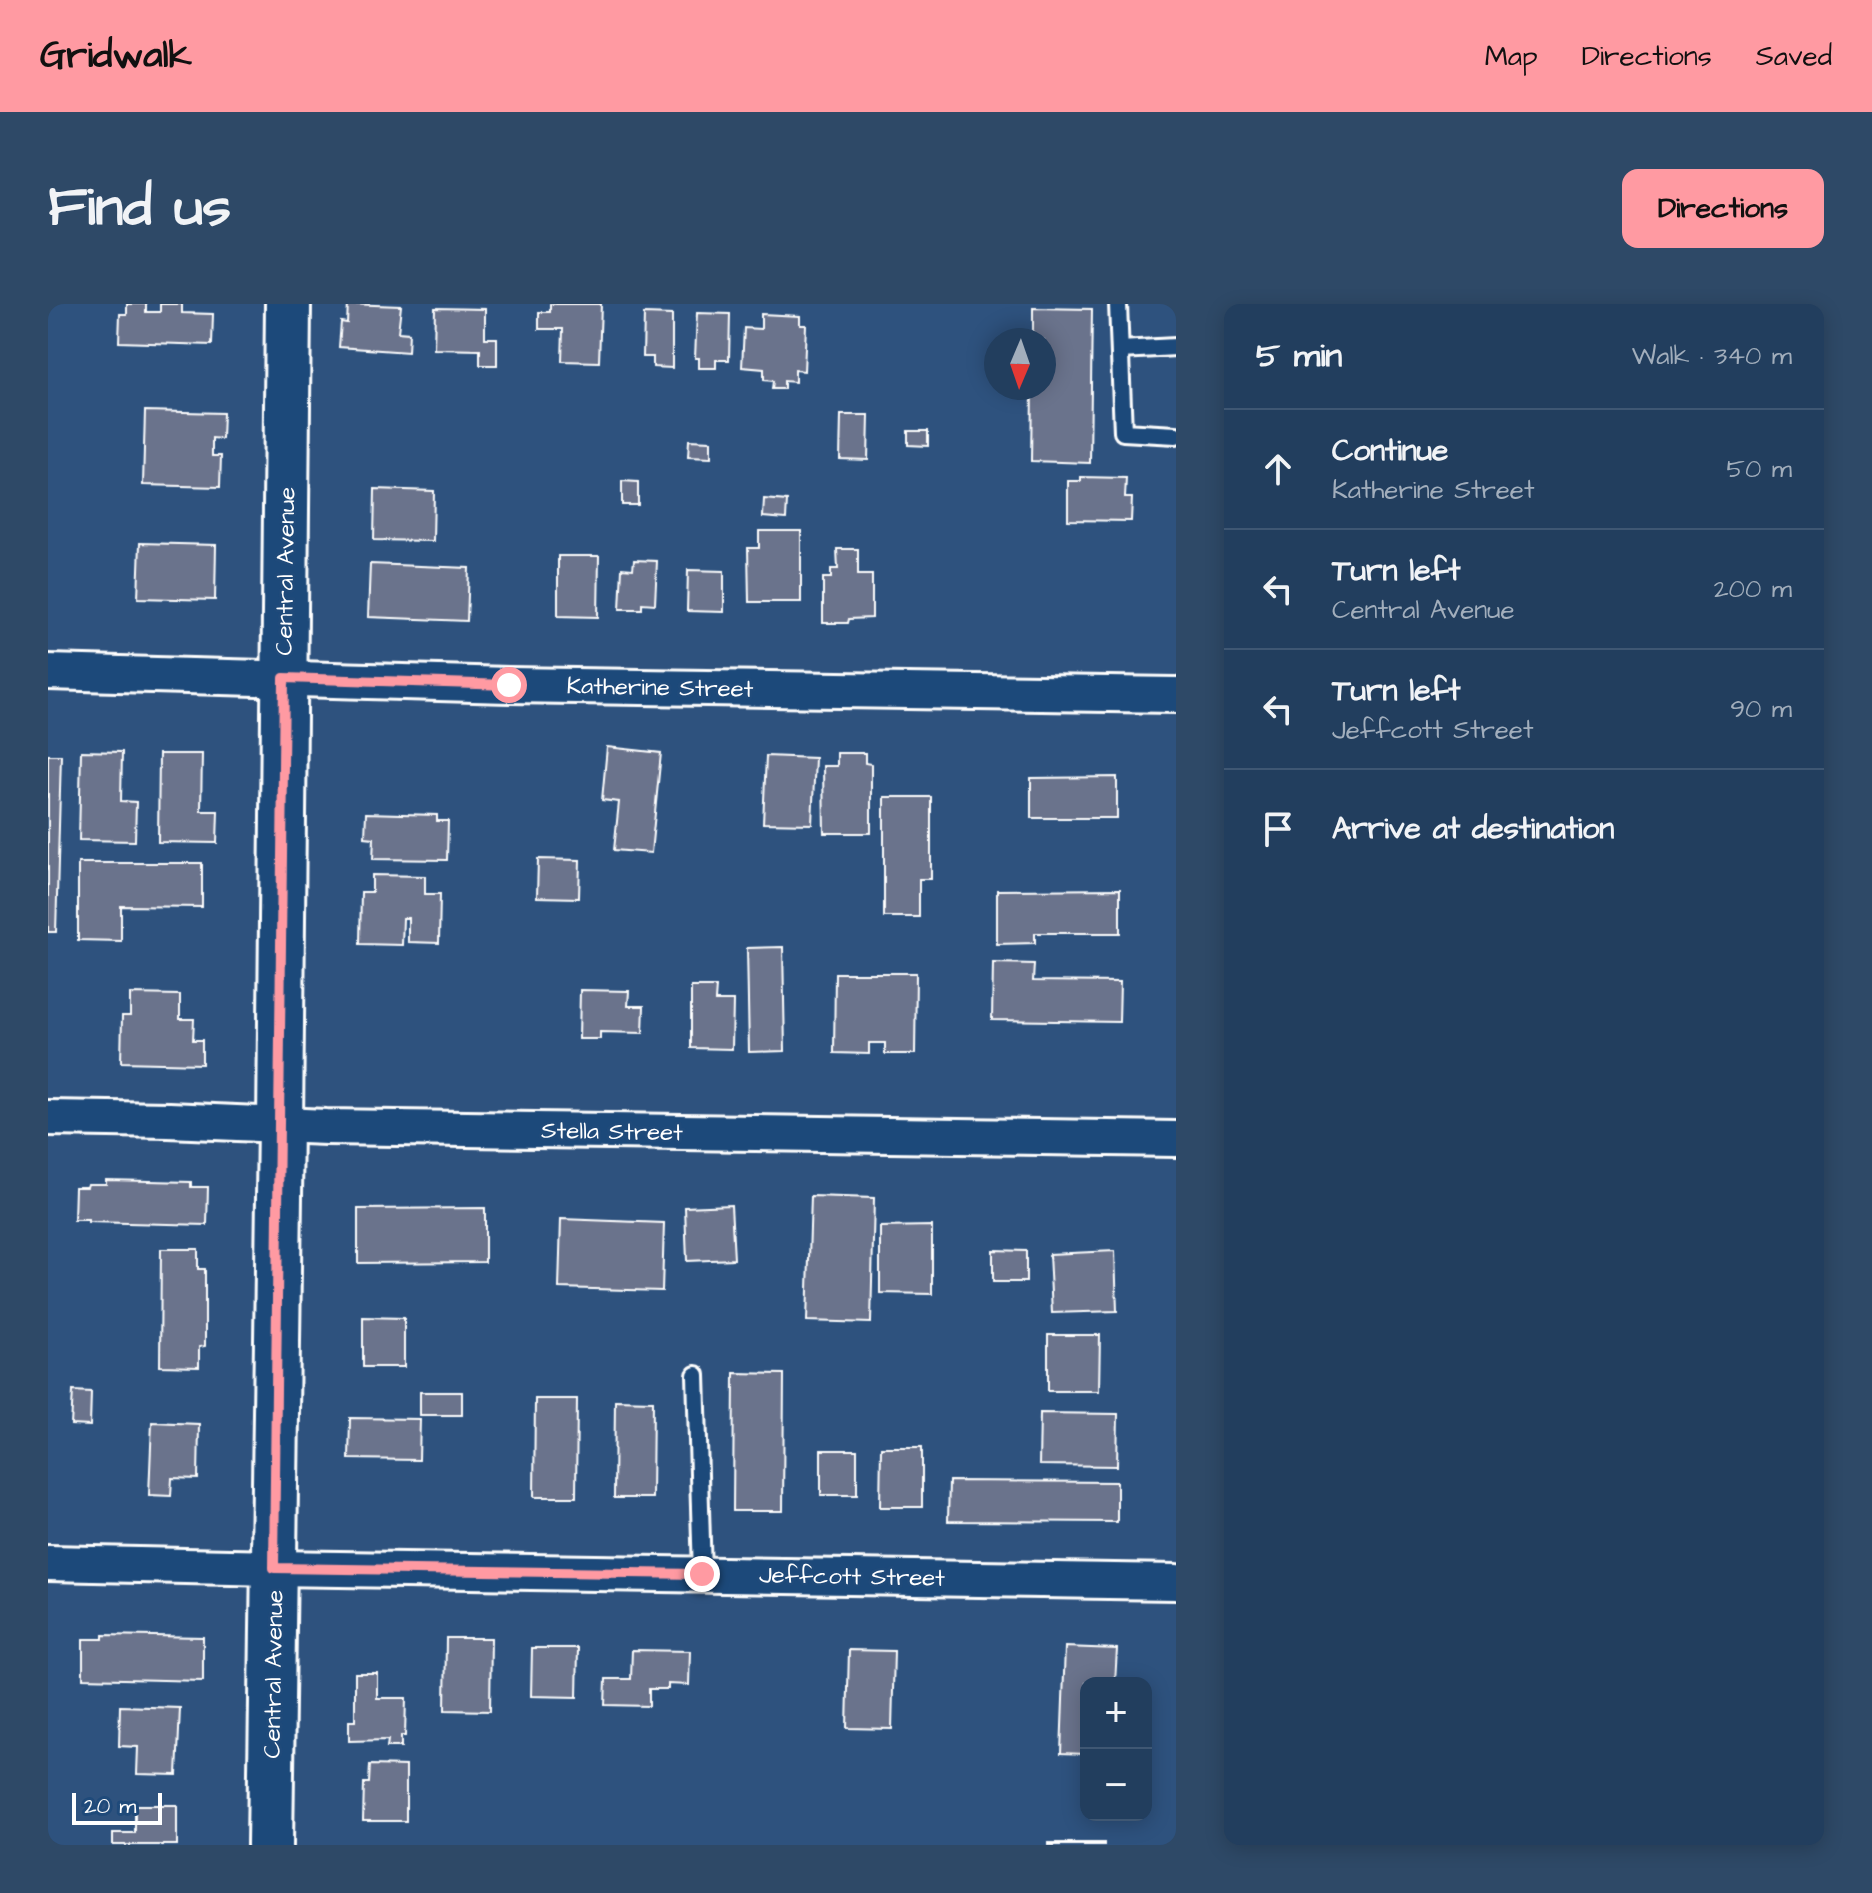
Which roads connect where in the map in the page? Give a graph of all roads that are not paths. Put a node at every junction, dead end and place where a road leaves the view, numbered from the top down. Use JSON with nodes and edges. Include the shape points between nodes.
{"nodes":[{"id":1,"x":288,"y":304,"type":"edge"},
{"id":2,"x":1118,"y":304,"type":"edge"},
{"id":3,"x":1176,"y":347,"type":"edge"},
{"id":4,"x":1120,"y":350,"type":"junction"},
{"id":5,"x":1176,"y":435,"type":"edge"},
{"id":6,"x":48,"y":672,"type":"edge"},
{"id":7,"x":284,"y":678,"type":"junction"},
{"id":8,"x":1176,"y":695,"type":"edge"},
{"id":9,"x":48,"y":1118,"type":"edge"},
{"id":10,"x":280,"y":1125,"type":"junction"},
{"id":11,"x":1176,"y":1139,"type":"edge"},
{"id":12,"x":696,"y":1375,"type":"dead end"},
{"id":13,"x":48,"y":1563,"type":"edge"},
{"id":14,"x":274,"y":1568,"type":"junction"},
{"id":15,"x":702,"y":1574,"type":"junction"},
{"id":16,"x":1176,"y":1582,"type":"edge"},
{"id":17,"x":270,"y":1845,"type":"edge"}],
"edges":[{"from":1,"to":7,"type":"street","name":"Central Avenue"},
{"from":2,"to":4,"type":"lane"},
{"from":3,"to":4,"type":"lane"},
{"from":4,"to":5,"type":"lane","via":[[1123,432]]},
{"from":6,"to":7,"type":"street","name":"Katherine Street"},
{"from":7,"to":8,"type":"street","name":"Katherine Street"},
{"from":7,"to":10,"type":"street","name":"Central Avenue"},
{"from":9,"to":10,"type":"street","name":"Stella Street"},
{"from":10,"to":11,"type":"street","name":"Stella Street"},
{"from":10,"to":14,"type":"street","name":"Central Avenue"},
{"from":12,"to":15,"type":"lane"},
{"from":13,"to":14,"type":"street","name":"Jeffcott Street"},
{"from":14,"to":15,"type":"street","name":"Jeffcott Street"},
{"from":14,"to":17,"type":"street","name":"Central Avenue"},
{"from":15,"to":16,"type":"street","name":"Jeffcott Street"}]}
